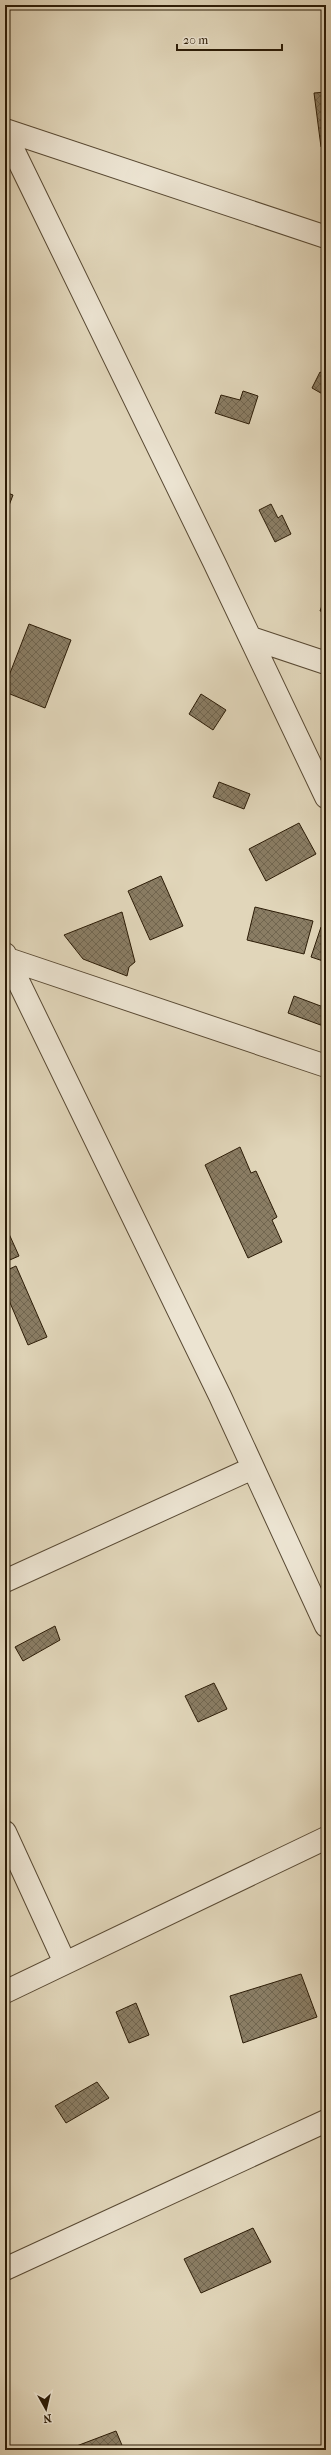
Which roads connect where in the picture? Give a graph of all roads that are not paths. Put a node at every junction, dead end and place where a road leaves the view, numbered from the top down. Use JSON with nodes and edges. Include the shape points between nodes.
{"nodes":[{"id":1,"x":5,"y":130,"type":"edge"},
{"id":2,"x":5,"y":133,"type":"edge"},
{"id":3,"x":326,"y":237,"type":"edge"},
{"id":4,"x":251,"y":638,"type":"junction"},
{"id":5,"x":326,"y":663,"type":"edge"},
{"id":6,"x":326,"y":797,"type":"edge"},
{"id":7,"x":6,"y":957,"type":"edge"},
{"id":8,"x":326,"y":1066,"type":"edge"},
{"id":9,"x":253,"y":1468,"type":"junction"},
{"id":10,"x":5,"y":1581,"type":"edge"},
{"id":11,"x":326,"y":1626,"type":"edge"},
{"id":12,"x":5,"y":1832,"type":"edge"},
{"id":13,"x":326,"y":1838,"type":"edge"},
{"id":14,"x":65,"y":1963,"type":"junction"},
{"id":15,"x":5,"y":1992,"type":"edge"},
{"id":16,"x":326,"y":2121,"type":"edge"},
{"id":17,"x":5,"y":2269,"type":"edge"}],
"edges":[{"from":1,"to":3,"type":"street"},
{"from":2,"to":4,"type":"street"},
{"from":4,"to":5,"type":"street"},
{"from":4,"to":6,"type":"street"},
{"from":7,"to":8,"type":"street"},
{"from":7,"to":9,"type":"street"},
{"from":9,"to":10,"type":"street"},
{"from":9,"to":11,"type":"street"},
{"from":12,"to":14,"type":"street"},
{"from":13,"to":14,"type":"street"},
{"from":14,"to":15,"type":"street"},
{"from":16,"to":17,"type":"street"}]}
